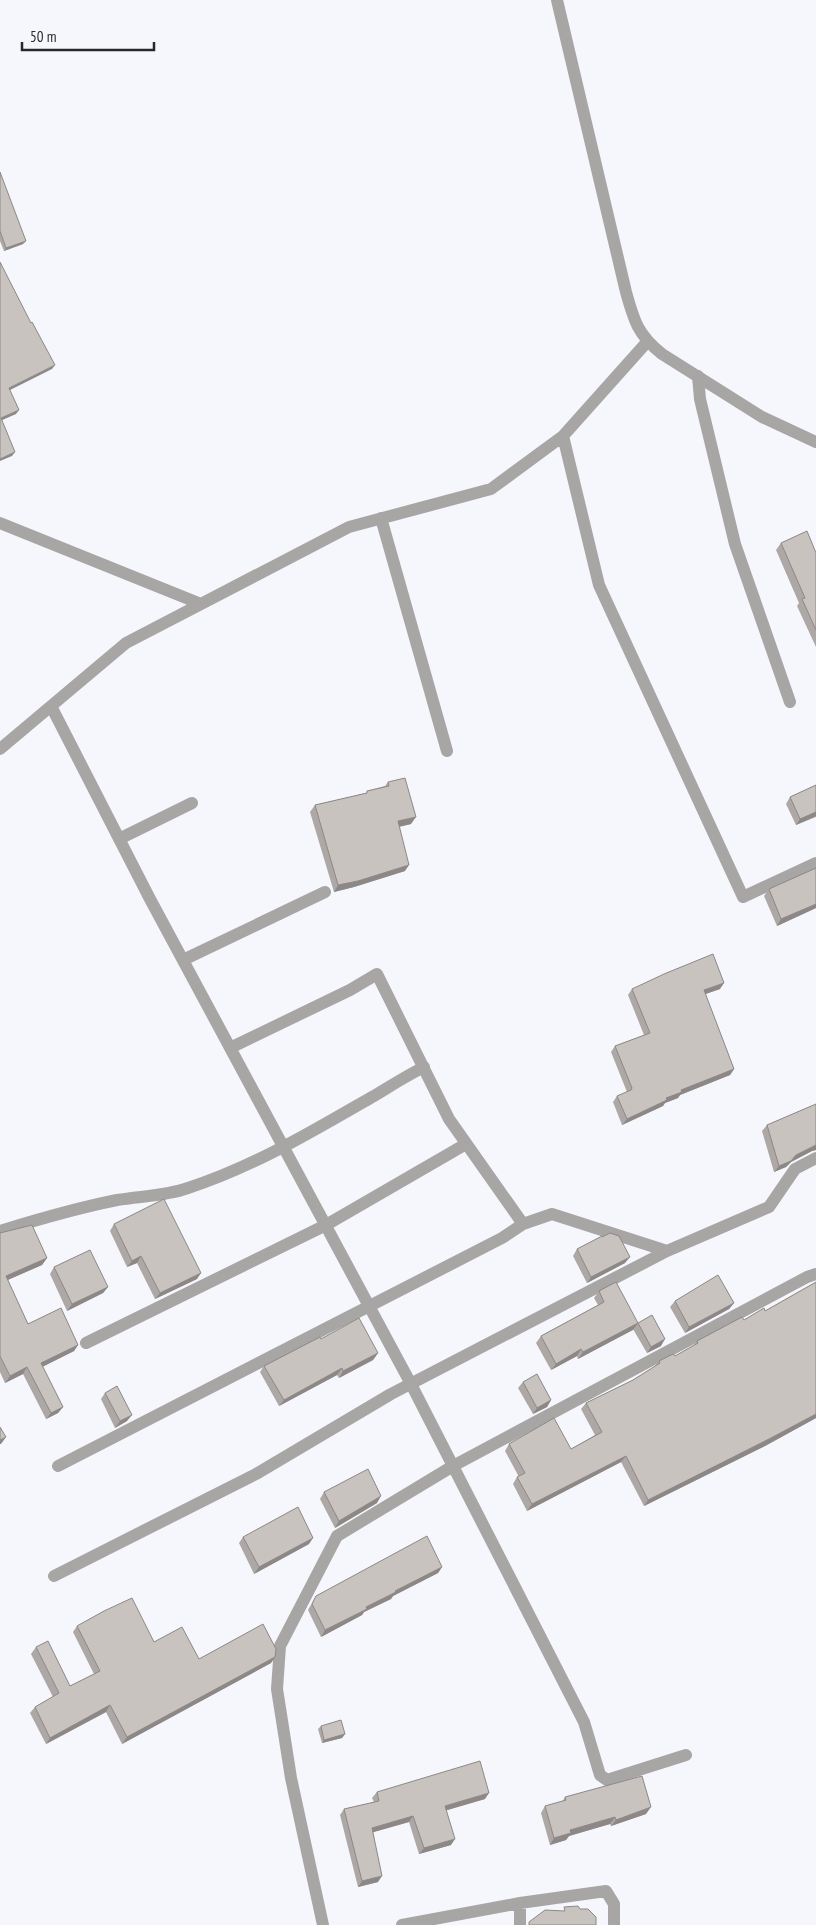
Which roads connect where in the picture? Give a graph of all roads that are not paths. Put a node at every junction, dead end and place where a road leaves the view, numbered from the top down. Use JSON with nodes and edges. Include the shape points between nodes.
{"nodes":[{"id":1,"x":557,"y":0,"type":"edge"},
{"id":2,"x":647,"y":342,"type":"junction"},
{"id":3,"x":698,"y":376,"type":"junction"},
{"id":4,"x":563,"y":436,"type":"junction"},
{"id":5,"x":816,"y":442,"type":"edge"},
{"id":6,"x":381,"y":518,"type":"junction"},
{"id":7,"x":0,"y":523,"type":"edge"},
{"id":8,"x":201,"y":604,"type":"junction"},
{"id":9,"x":790,"y":702,"type":"dead end"},
{"id":10,"x":51,"y":706,"type":"junction"},
{"id":11,"x":0,"y":749,"type":"edge"},
{"id":12,"x":447,"y":751,"type":"dead end"},
{"id":13,"x":192,"y":803,"type":"dead end"},
{"id":14,"x":119,"y":839,"type":"junction"},
{"id":15,"x":816,"y":863,"type":"edge"},
{"id":16,"x":325,"y":892,"type":"dead end"},
{"id":17,"x":183,"y":960,"type":"junction"},
{"id":18,"x":230,"y":1048,"type":"junction"},
{"id":19,"x":424,"y":1067,"type":"junction"},
{"id":20,"x":466,"y":1144,"type":"junction"},
{"id":21,"x":283,"y":1147,"type":"junction"},
{"id":22,"x":816,"y":1158,"type":"edge"},
{"id":23,"x":523,"y":1224,"type":"junction"},
{"id":24,"x":326,"y":1225,"type":"junction"},
{"id":25,"x":0,"y":1231,"type":"edge"},
{"id":26,"x":667,"y":1251,"type":"junction"},
{"id":27,"x":816,"y":1274,"type":"edge"},
{"id":28,"x":369,"y":1306,"type":"junction"},
{"id":29,"x":86,"y":1343,"type":"dead end"},
{"id":30,"x":411,"y":1384,"type":"junction"},
{"id":31,"x":58,"y":1466,"type":"dead end"},
{"id":32,"x":453,"y":1466,"type":"junction"},
{"id":33,"x":54,"y":1576,"type":"dead end"},
{"id":34,"x":686,"y":1755,"type":"dead end"},
{"id":35,"x":520,"y":1903,"type":"junction"},
{"id":36,"x":423,"y":1923,"type":"edge"},
{"id":37,"x":323,"y":1925,"type":"edge"},
{"id":38,"x":402,"y":1925,"type":"edge"},
{"id":39,"x":520,"y":1925,"type":"edge"},
{"id":40,"x":614,"y":1925,"type":"edge"}],
"edges":[{"from":1,"to":2,"type":"street","via":[[630,306]]},
{"from":2,"to":3,"type":"street"},
{"from":2,"to":4,"type":"street"},
{"from":3,"to":5,"type":"street","via":[[762,416]]},
{"from":3,"to":9,"type":"street","via":[[700,399],[735,544]]},
{"from":4,"to":6,"type":"street","via":[[491,489]]},
{"from":4,"to":15,"type":"street","via":[[598,585],[744,897]]},
{"from":6,"to":8,"type":"street","via":[[349,527]]},
{"from":6,"to":12,"type":"street"},
{"from":7,"to":8,"type":"street"},
{"from":8,"to":10,"type":"street","via":[[126,644]]},
{"from":10,"to":11,"type":"street"},
{"from":10,"to":14,"type":"street"},
{"from":13,"to":14,"type":"street"},
{"from":14,"to":17,"type":"street"},
{"from":16,"to":17,"type":"street"},
{"from":17,"to":18,"type":"street"},
{"from":18,"to":19,"type":"street","via":[[377,974]]},
{"from":18,"to":21,"type":"street"},
{"from":19,"to":20,"type":"street","via":[[449,1119]]},
{"from":19,"to":21,"type":"street"},
{"from":20,"to":23,"type":"street"},
{"from":20,"to":24,"type":"street"},
{"from":21,"to":24,"type":"street"},
{"from":21,"to":25,"type":"street","via":[[187,1189],[93,1205]]},
{"from":22,"to":26,"type":"street","via":[[795,1169],[769,1207]]},
{"from":23,"to":26,"type":"street","via":[[552,1214]]},
{"from":23,"to":28,"type":"street"},
{"from":24,"to":28,"type":"street"},
{"from":24,"to":29,"type":"street"},
{"from":26,"to":30,"type":"street"},
{"from":27,"to":32,"type":"street"},
{"from":28,"to":30,"type":"street"},
{"from":28,"to":31,"type":"street"},
{"from":30,"to":32,"type":"street"},
{"from":30,"to":33,"type":"street","via":[[256,1474]]},
{"from":32,"to":34,"type":"street","via":[[584,1722],[600,1775],[607,1780]]},
{"from":32,"to":37,"type":"street","via":[[337,1536],[280,1646],[277,1689],[291,1778]]},
{"from":35,"to":36,"type":"street"},
{"from":35,"to":39,"type":"street"},
{"from":35,"to":40,"type":"street","via":[[606,1891],[614,1904]]},
{"from":36,"to":38,"type":"street"}]}
